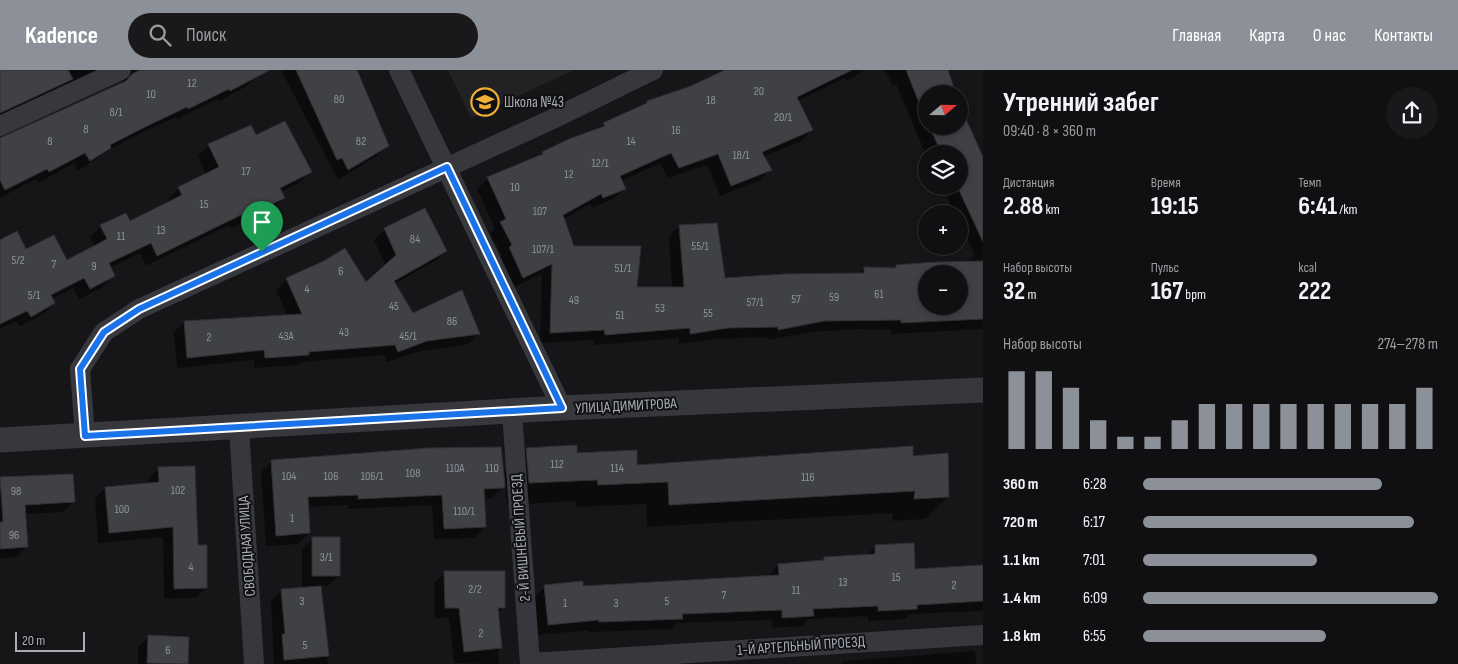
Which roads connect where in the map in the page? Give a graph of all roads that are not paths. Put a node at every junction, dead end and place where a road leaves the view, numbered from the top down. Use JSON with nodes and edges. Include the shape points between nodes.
{"nodes":[{"id":1,"x":121,"y":70,"type":"edge"},
{"id":2,"x":399,"y":70,"type":"edge"},
{"id":3,"x":653,"y":70,"type":"edge"},
{"id":4,"x":0,"y":126,"type":"edge"},
{"id":5,"x":447,"y":167,"type":"junction"},
{"id":6,"x":983,"y":390,"type":"edge"},
{"id":7,"x":562,"y":408,"type":"junction"},
{"id":8,"x":512,"y":412,"type":"junction"},
{"id":9,"x":239,"y":428,"type":"junction"},
{"id":10,"x":85,"y":436,"type":"junction"},
{"id":11,"x":0,"y":440,"type":"edge"},
{"id":12,"x":983,"y":635,"type":"edge"},
{"id":13,"x":530,"y":663,"type":"edge"},
{"id":14,"x":254,"y":664,"type":"edge"}],
"edges":[{"from":1,"to":4,"type":"street"},
{"from":2,"to":5,"type":"street"},
{"from":3,"to":5,"type":"street"},
{"from":5,"to":7,"type":"street"},
{"from":5,"to":10,"type":"street","via":[[139,309],[104,332],[80,369]]},
{"from":6,"to":7,"type":"street","name":"УЛИЦА ДИМИТРОВА"},
{"from":7,"to":8,"type":"street","name":"УЛИЦА ДИМИТРОВА"},
{"from":8,"to":9,"type":"street","name":"УЛИЦА ДИМИТРОВА"},
{"from":8,"to":13,"type":"street","name":"2-Й ВИШНЁВЫЙ ПРОЕЗД"},
{"from":9,"to":10,"type":"street","name":"УЛИЦА ДИМИТРОВА"},
{"from":9,"to":14,"type":"street","name":"СВОБОДНАЯ УЛИЦА"},
{"from":10,"to":11,"type":"street","name":"УЛИЦА ДИМИТРОВА"},
{"from":12,"to":13,"type":"street","name":"1-Й АРТЕЛЬНЫЙ ПРОЕЗД"}]}
